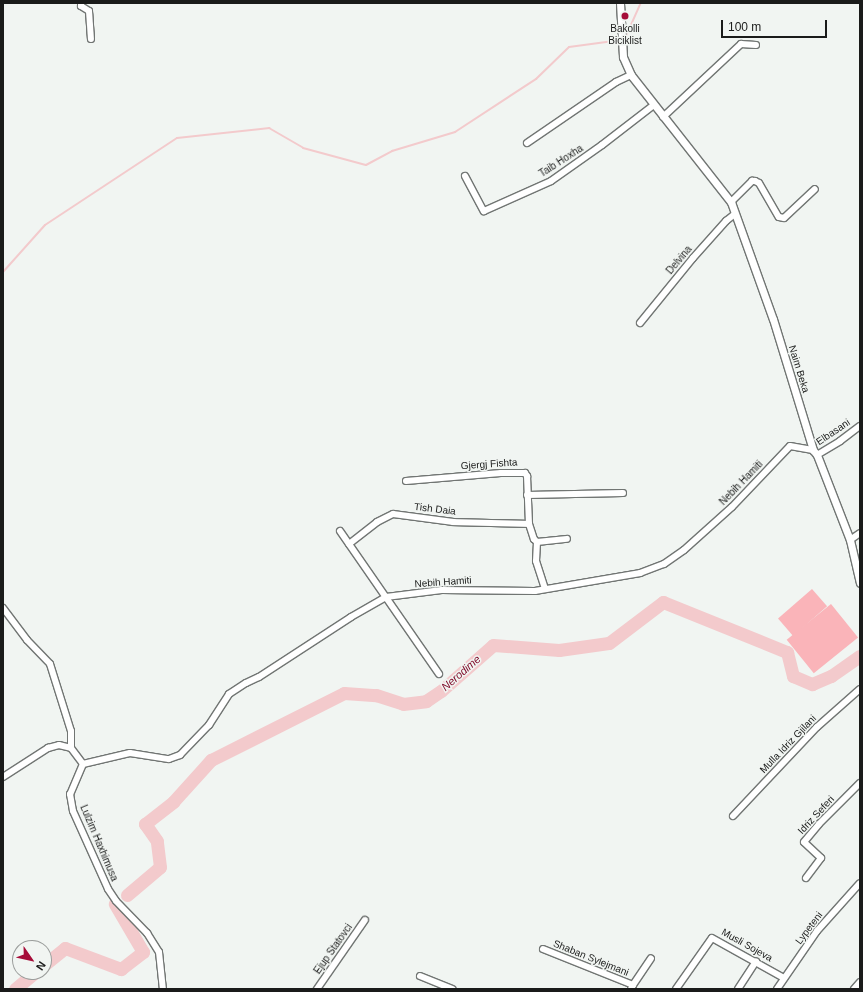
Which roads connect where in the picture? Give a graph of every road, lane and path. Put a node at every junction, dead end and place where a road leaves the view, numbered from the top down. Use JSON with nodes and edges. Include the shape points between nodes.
{"nodes":[{"id":1,"x":80,"y":3,"type":"edge"},
{"id":2,"x":620,"y":3,"type":"edge"},
{"id":3,"x":91,"y":39,"type":"dead end"},
{"id":4,"x":756,"y":45,"type":"dead end"},
{"id":5,"x":631,"y":75,"type":"junction"},
{"id":6,"x":654,"y":105,"type":"junction"},
{"id":7,"x":663,"y":116,"type":"junction"},
{"id":8,"x":527,"y":143,"type":"dead end"},
{"id":9,"x":465,"y":176,"type":"dead end"},
{"id":10,"x":815,"y":189,"type":"dead end"},
{"id":11,"x":731,"y":202,"type":"junction"},
{"id":12,"x":735,"y":214,"type":"junction"},
{"id":13,"x":640,"y":322,"type":"dead end"},
{"id":14,"x":860,"y":426,"type":"edge"},
{"id":15,"x":815,"y":452,"type":"junction"},
{"id":16,"x":406,"y":481,"type":"dead end"},
{"id":17,"x":623,"y":493,"type":"dead end"},
{"id":18,"x":527,"y":495,"type":"junction"},
{"id":19,"x":529,"y":524,"type":"junction"},
{"id":20,"x":340,"y":531,"type":"dead end"},
{"id":21,"x":860,"y":533,"type":"edge"},
{"id":22,"x":567,"y":539,"type":"dead end"},
{"id":23,"x":850,"y":540,"type":"junction"},
{"id":24,"x":537,"y":542,"type":"junction"},
{"id":25,"x":349,"y":544,"type":"junction"},
{"id":26,"x":860,"y":583,"type":"edge"},
{"id":27,"x":545,"y":589,"type":"junction"},
{"id":28,"x":386,"y":597,"type":"junction"},
{"id":29,"x":3,"y":608,"type":"edge"},
{"id":30,"x":439,"y":674,"type":"dead end"},
{"id":31,"x":860,"y":689,"type":"edge"},
{"id":32,"x":71,"y":748,"type":"junction"},
{"id":33,"x":83,"y":764,"type":"junction"},
{"id":34,"x":3,"y":777,"type":"edge"},
{"id":35,"x":860,"y":783,"type":"edge"},
{"id":36,"x":733,"y":816,"type":"dead end"},
{"id":37,"x":806,"y":878,"type":"dead end"},
{"id":38,"x":860,"y":883,"type":"edge"},
{"id":39,"x":365,"y":920,"type":"dead end"},
{"id":40,"x":543,"y":949,"type":"dead end"},
{"id":41,"x":651,"y":958,"type":"dead end"},
{"id":42,"x":756,"y":961,"type":"junction"},
{"id":43,"x":420,"y":976,"type":"dead end"},
{"id":44,"x":784,"y":978,"type":"junction"},
{"id":45,"x":860,"y":982,"type":"edge"},
{"id":46,"x":632,"y":987,"type":"edge"},
{"id":47,"x":163,"y":989,"type":"edge"},
{"id":48,"x":317,"y":989,"type":"edge"},
{"id":49,"x":453,"y":989,"type":"edge"},
{"id":50,"x":676,"y":989,"type":"edge"},
{"id":51,"x":738,"y":989,"type":"edge"},
{"id":52,"x":777,"y":989,"type":"edge"},
{"id":53,"x":854,"y":989,"type":"edge"}],
"edges":[{"from":1,"to":3,"type":"street","via":[[88,11]]},
{"from":2,"to":5,"type":"street","name":"Naim Beka","via":[[623,57]]},
{"from":4,"to":7,"type":"street","via":[[741,44]]},
{"from":5,"to":6,"type":"street","name":"Naim Beka"},
{"from":5,"to":8,"type":"street","via":[[616,82]]},
{"from":6,"to":7,"type":"street","name":"Naim Beka"},
{"from":6,"to":9,"type":"street","name":"Taib Hoxha","via":[[551,181],[484,211]]},
{"from":7,"to":11,"type":"street","name":"Naim Beka"},
{"from":10,"to":11,"type":"street","via":[[784,218],[779,217],[756,181],[752,181]]},
{"from":11,"to":12,"type":"street","name":"Naim Beka"},
{"from":12,"to":13,"type":"street","name":"Delvina","via":[[703,247]]},
{"from":12,"to":15,"type":"street","name":"Naim Beka","via":[[773,319]]},
{"from":14,"to":15,"type":"street","name":"Elbasani","via":[[840,441]]},
{"from":15,"to":23,"type":"street","name":"Naim Beka"},
{"from":15,"to":27,"type":"street","name":"Nebih Hamiti","via":[[790,446],[726,513],[664,564],[640,573]]},
{"from":16,"to":18,"type":"street","name":"Gjergj Fishta","via":[[522,472],[527,476]]},
{"from":17,"to":18,"type":"street"},
{"from":18,"to":19,"type":"street","name":"Gjergj Fishta"},
{"from":19,"to":24,"type":"street","name":"Gjergj Fishta"},
{"from":19,"to":25,"type":"street","name":"Tish Daia","via":[[467,523],[393,514],[377,522]]},
{"from":20,"to":25,"type":"street"},
{"from":21,"to":23,"type":"street"},
{"from":22,"to":24,"type":"street"},
{"from":23,"to":26,"type":"street","name":"Naim Beka"},
{"from":24,"to":27,"type":"street","name":"Gjergj Fishta","via":[[536,561]]},
{"from":25,"to":28,"type":"street"},
{"from":27,"to":28,"type":"street","name":"Nebih Hamiti","via":[[442,590]]},
{"from":28,"to":30,"type":"street"},
{"from":28,"to":33,"type":"street","name":"Nebih Hamiti","via":[[230,694],[209,726],[180,755],[169,759],[130,753]]},
{"from":29,"to":32,"type":"street","via":[[27,640],[50,664],[71,731]]},
{"from":31,"to":36,"type":"street","name":"Mulla Idriz Gjilani","via":[[817,727]]},
{"from":32,"to":33,"type":"street"},
{"from":32,"to":34,"type":"street","via":[[59,745],[48,748]]},
{"from":33,"to":47,"type":"street","name":"Lulzim Haxhimusa","via":[[70,794],[73,811],[108,889],[147,933],[159,952]]},
{"from":35,"to":37,"type":"street","name":"Idriz Seferi","via":[[804,842],[821,858]]},
{"from":38,"to":44,"type":"street","name":"Lypeteni","via":[[817,931]]},
{"from":39,"to":48,"type":"street","name":"Ejup Statovci"},
{"from":40,"to":46,"type":"street","name":"Shaban Sylejmani"},
{"from":41,"to":46,"type":"street","name":"Shaban Sylejmani"},
{"from":42,"to":44,"type":"street","name":"Musli Sojeva"},
{"from":42,"to":50,"type":"street","name":"Musli Sojeva","via":[[712,938]]},
{"from":42,"to":51,"type":"street"},
{"from":43,"to":49,"type":"street"},
{"from":44,"to":52,"type":"street","name":"Lypeteni"},
{"from":45,"to":53,"type":"street"}]}
